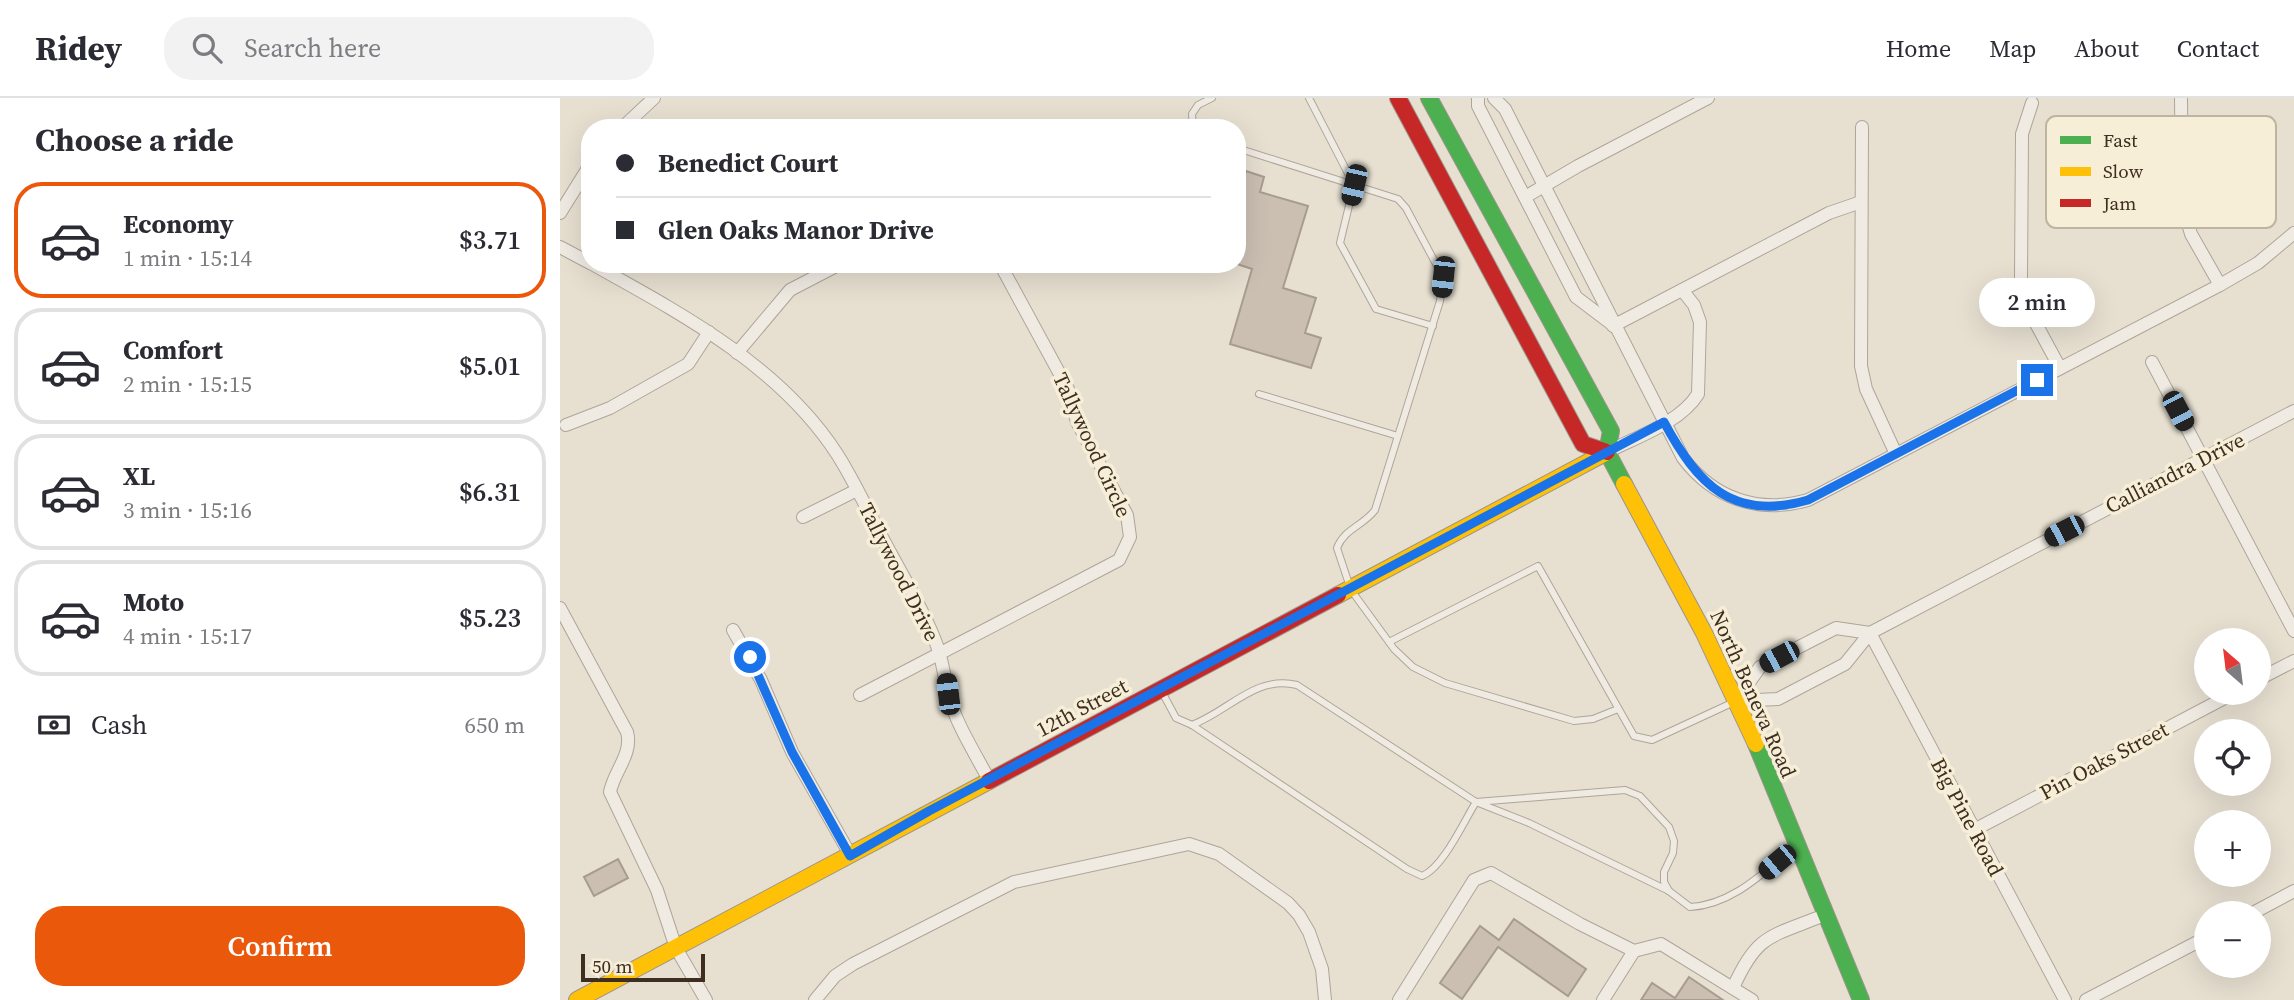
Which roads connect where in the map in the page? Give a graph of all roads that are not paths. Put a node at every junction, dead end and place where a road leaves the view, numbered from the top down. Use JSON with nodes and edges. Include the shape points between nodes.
{"nodes":[{"id":1,"x":654,"y":98,"type":"edge"},
{"id":2,"x":1212,"y":98,"type":"edge"},
{"id":3,"x":1309,"y":98,"type":"edge"},
{"id":4,"x":1398,"y":98,"type":"edge"},
{"id":5,"x":1429,"y":98,"type":"edge"},
{"id":6,"x":1478,"y":98,"type":"edge"},
{"id":7,"x":1494,"y":98,"type":"edge"},
{"id":8,"x":1708,"y":98,"type":"edge"},
{"id":9,"x":2182,"y":98,"type":"edge"},
{"id":10,"x":2032,"y":103,"type":"dead end"},
{"id":11,"x":2182,"y":116,"type":"edge"},
{"id":12,"x":632,"y":119,"type":"edge"},
{"id":13,"x":1193,"y":119,"type":"edge"},
{"id":14,"x":1862,"y":127,"type":"dead end"},
{"id":15,"x":1246,"y":151,"type":"edge"},
{"id":16,"x":581,"y":179,"type":"edge"},
{"id":17,"x":1354,"y":185,"type":"junction"},
{"id":18,"x":1546,"y":186,"type":"junction"},
{"id":19,"x":1525,"y":197,"type":"junction"},
{"id":20,"x":1861,"y":202,"type":"junction"},
{"id":21,"x":560,"y":213,"type":"edge"},
{"id":22,"x":2190,"y":228,"type":"edge"},
{"id":23,"x":2294,"y":233,"type":"edge"},
{"id":24,"x":560,"y":247,"type":"edge"},
{"id":25,"x":581,"y":259,"type":"edge"},
{"id":26,"x":608,"y":273,"type":"edge"},
{"id":27,"x":823,"y":273,"type":"edge"},
{"id":28,"x":1005,"y":273,"type":"edge"},
{"id":29,"x":2220,"y":285,"type":"junction"},
{"id":30,"x":1682,"y":290,"type":"junction"},
{"id":31,"x":1433,"y":326,"type":"junction"},
{"id":32,"x":1613,"y":326,"type":"junction"},
{"id":33,"x":709,"y":332,"type":"junction"},
{"id":34,"x":737,"y":353,"type":"junction"},
{"id":35,"x":2152,"y":362,"type":"dead end"},
{"id":36,"x":2060,"y":368,"type":"junction"},
{"id":37,"x":1259,"y":394,"type":"dead end"},
{"id":38,"x":2294,"y":411,"type":"edge"},
{"id":39,"x":1664,"y":422,"type":"junction"},
{"id":40,"x":566,"y":425,"type":"dead end"},
{"id":41,"x":1398,"y":436,"type":"junction"},
{"id":42,"x":1607,"y":452,"type":"junction"},
{"id":43,"x":1896,"y":454,"type":"junction"},
{"id":44,"x":2203,"y":459,"type":"junction"},
{"id":45,"x":857,"y":490,"type":"junction"},
{"id":46,"x":803,"y":517,"type":"dead end"},
{"id":47,"x":1351,"y":590,"type":"junction"},
{"id":48,"x":560,"y":608,"type":"edge"},
{"id":49,"x":733,"y":630,"type":"dead end"},
{"id":50,"x":2294,"y":631,"type":"edge"},
{"id":51,"x":1870,"y":633,"type":"junction"},
{"id":52,"x":1389,"y":642,"type":"junction"},
{"id":53,"x":940,"y":654,"type":"junction"},
{"id":54,"x":2294,"y":661,"type":"edge"},
{"id":55,"x":2272,"y":673,"type":"edge"},
{"id":56,"x":1161,"y":691,"type":"junction"},
{"id":57,"x":860,"y":695,"type":"dead end"},
{"id":58,"x":1736,"y":701,"type":"junction"},
{"id":59,"x":2211,"y":705,"type":"edge"},
{"id":60,"x":1618,"y":709,"type":"junction"},
{"id":61,"x":1192,"y":724,"type":"junction"},
{"id":62,"x":989,"y":780,"type":"junction"},
{"id":63,"x":1476,"y":802,"type":"junction"},
{"id":64,"x":1974,"y":830,"type":"junction"},
{"id":65,"x":1795,"y":846,"type":"junction"},
{"id":66,"x":850,"y":856,"type":"junction"},
{"id":67,"x":1670,"y":891,"type":"junction"},
{"id":68,"x":2294,"y":891,"type":"edge"},
{"id":69,"x":2271,"y":903,"type":"edge"},
{"id":70,"x":1822,"y":916,"type":"junction"},
{"id":71,"x":2194,"y":944,"type":"edge"},
{"id":72,"x":676,"y":948,"type":"junction"},
{"id":73,"x":1634,"y":951,"type":"junction"},
{"id":74,"x":1733,"y":988,"type":"junction"},
{"id":75,"x":577,"y":1000,"type":"edge"},
{"id":76,"x":706,"y":1000,"type":"edge"},
{"id":77,"x":816,"y":1000,"type":"edge"},
{"id":78,"x":1325,"y":1000,"type":"edge"},
{"id":79,"x":1399,"y":1000,"type":"edge"},
{"id":80,"x":1603,"y":1000,"type":"edge"},
{"id":81,"x":1752,"y":1000,"type":"edge"},
{"id":82,"x":1861,"y":1000,"type":"edge"},
{"id":83,"x":2064,"y":1000,"type":"edge"},
{"id":84,"x":2086,"y":1000,"type":"edge"}],
"edges":[{"from":1,"to":12,"type":"street"},
{"from":2,"to":13,"type":"lane","via":[[1198,106]]},
{"from":3,"to":17,"type":"lane"},
{"from":4,"to":42,"type":"main road","via":[[1583,444]]},
{"from":5,"to":42,"type":"main road","name":"North Beneva Road","via":[[1611,431]]},
{"from":6,"to":19,"type":"street"},
{"from":7,"to":18,"type":"street","via":[[1505,108]]},
{"from":8,"to":18,"type":"street"},
{"from":9,"to":11,"type":"street"},
{"from":10,"to":36,"type":"street","via":[[2022,134],[2021,278],[2027,307]]},
{"from":14,"to":20,"type":"street"},
{"from":15,"to":17,"type":"lane"},
{"from":16,"to":21,"type":"street"},
{"from":17,"to":31,"type":"lane","via":[[1398,199],[1406,208],[1443,277]]},
{"from":17,"to":31,"type":"lane","via":[[1340,243],[1376,309]]},
{"from":18,"to":19,"type":"street"},
{"from":18,"to":32,"type":"street","via":[[1598,285]]},
{"from":19,"to":32,"type":"street","via":[[1576,297]]},
{"from":20,"to":30,"type":"street","via":[[1829,213]]},
{"from":20,"to":43,"type":"street","via":[[1861,366]]},
{"from":22,"to":29,"type":"street"},
{"from":23,"to":29,"type":"street","via":[[2258,263]]},
{"from":24,"to":25,"type":"street","name":"Tallywood Drive"},
{"from":26,"to":33,"type":"street","name":"Tallywood Drive"},
{"from":27,"to":34,"type":"street","via":[[790,290]]},
{"from":28,"to":53,"type":"street","name":"Tallywood Circle","via":[[1068,388],[1077,422],[1127,515],[1130,537],[1118,560]]},
{"from":29,"to":36,"type":"street"},
{"from":30,"to":32,"type":"street"},
{"from":30,"to":39,"type":"street","via":[[1700,322],[1700,382],[1692,403]]},
{"from":31,"to":41,"type":"lane"},
{"from":32,"to":39,"type":"street"},
{"from":33,"to":34,"type":"street","name":"Tallywood Drive"},
{"from":33,"to":40,"type":"street","via":[[688,364],[610,408]]},
{"from":34,"to":45,"type":"street","name":"Tallywood Drive","via":[[769,377],[816,426]]},
{"from":35,"to":44,"type":"street"},
{"from":36,"to":43,"type":"street"},
{"from":37,"to":41,"type":"lane"},
{"from":38,"to":44,"type":"street","name":"Calliandra Drive"},
{"from":39,"to":42,"type":"street"},
{"from":39,"to":43,"type":"street","via":[[1698,476],[1714,489],[1750,504],[1808,500]]},
{"from":41,"to":47,"type":"lane","via":[[1375,510],[1342,535],[1337,548]]},
{"from":42,"to":47,"type":"main road","name":"12th Street"},
{"from":42,"to":58,"type":"main road","name":"North Beneva Road","via":[[1703,629]]},
{"from":44,"to":50,"type":"street"},
{"from":44,"to":51,"type":"street","name":"Calliandra Drive"},
{"from":45,"to":46,"type":"street","name":"Tallywood Drive"},
{"from":45,"to":53,"type":"street","name":"Tallywood Drive"},
{"from":47,"to":52,"type":"lane"},
{"from":47,"to":56,"type":"main road","name":"12th Street"},
{"from":48,"to":72,"type":"street","via":[[627,732],[628,751],[610,792],[657,890]]},
{"from":49,"to":66,"type":"street","via":[[792,752]]},
{"from":51,"to":58,"type":"street","name":"Calliandra Drive","via":[[1845,664],[1777,699]]},
{"from":51,"to":58,"type":"street","via":[[1836,628],[1760,667]]},
{"from":51,"to":64,"type":"street","name":"Big Pine Road"},
{"from":52,"to":60,"type":"lane","via":[[1423,674],[1525,708],[1582,722]]},
{"from":52,"to":60,"type":"lane","via":[[1538,566]]},
{"from":53,"to":57,"type":"street","name":"Tallywood Drive"},
{"from":53,"to":62,"type":"street","name":"Tallywood Drive","via":[[957,719]]},
{"from":54,"to":55,"type":"street"},
{"from":56,"to":61,"type":"lane","via":[[1176,719]]},
{"from":56,"to":62,"type":"main road","name":"12th Street"},
{"from":58,"to":60,"type":"lane","via":[[1652,740],[1631,733]]},
{"from":58,"to":65,"type":"main road","name":"North Beneva Road"},
{"from":59,"to":64,"type":"street","name":"Pin Oaks Street"},
{"from":61,"to":63,"type":"lane","via":[[1264,684],[1297,685]]},
{"from":61,"to":63,"type":"lane","via":[[1422,876],[1442,858]]},
{"from":62,"to":66,"type":"main road","name":"12th Street"},
{"from":63,"to":67,"type":"lane"},
{"from":63,"to":67,"type":"lane","via":[[1625,790],[1640,796],[1669,827],[1674,841],[1674,853],[1664,872]]},
{"from":64,"to":83,"type":"street","name":"Big Pine Road"},
{"from":65,"to":67,"type":"lane","via":[[1760,877],[1717,903],[1690,907]]},
{"from":65,"to":70,"type":"main road","name":"North Beneva Road"},
{"from":66,"to":72,"type":"main road","name":"12th Street"},
{"from":68,"to":69,"type":"street"},
{"from":70,"to":74,"type":"street","via":[[1756,947]]},
{"from":70,"to":82,"type":"main road","name":"North Beneva Road"},
{"from":71,"to":84,"type":"street"},
{"from":72,"to":75,"type":"main road","name":"12th Street"},
{"from":72,"to":76,"type":"street"},
{"from":73,"to":74,"type":"street","via":[[1661,944]]},
{"from":73,"to":79,"type":"street","via":[[1497,874],[1480,875]]},
{"from":73,"to":80,"type":"street"},
{"from":74,"to":81,"type":"street"},
{"from":77,"to":78,"type":"street","via":[[835,976],[853,964],[1014,882],[1189,844],[1219,854],[1299,915],[1322,969]]}]}
